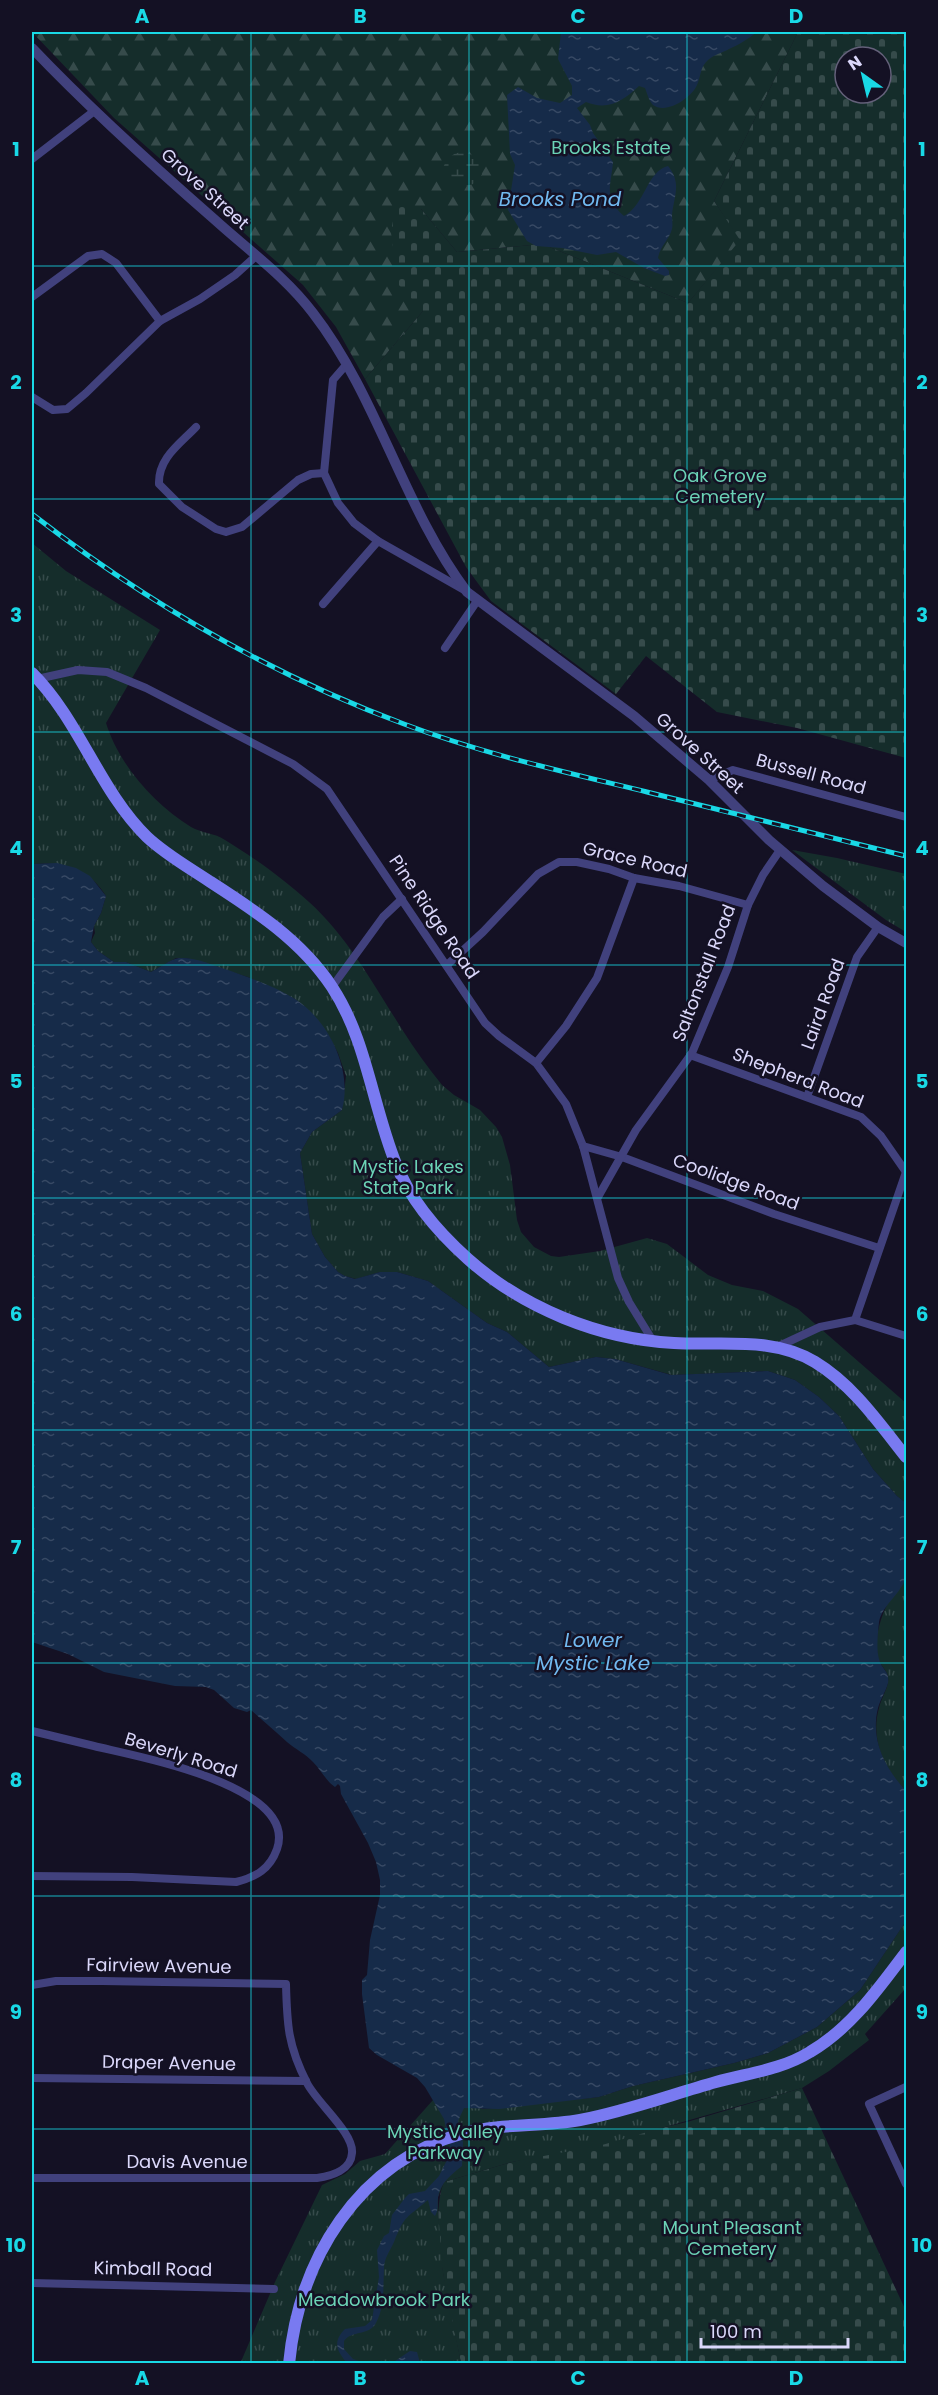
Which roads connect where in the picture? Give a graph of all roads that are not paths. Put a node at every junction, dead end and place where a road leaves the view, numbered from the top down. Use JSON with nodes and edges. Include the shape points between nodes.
{"nodes":[{"id":1,"x":32,"y":48,"type":"edge"},
{"id":2,"x":93,"y":112,"type":"junction"},
{"id":3,"x":32,"y":159,"type":"edge"},
{"id":4,"x":256,"y":256,"type":"junction"},
{"id":5,"x":32,"y":297,"type":"edge"},
{"id":6,"x":160,"y":321,"type":"junction"},
{"id":7,"x":346,"y":365,"type":"junction"},
{"id":8,"x":32,"y":397,"type":"edge"},
{"id":9,"x":196,"y":427,"type":"dead end"},
{"id":10,"x":324,"y":473,"type":"junction"},
{"id":11,"x":378,"y":541,"type":"junction"},
{"id":12,"x":466,"y":592,"type":"junction"},
{"id":13,"x":477,"y":601,"type":"junction"},
{"id":14,"x":323,"y":604,"type":"dead end"},
{"id":15,"x":445,"y":648,"type":"dead end"},
{"id":16,"x":34,"y":676,"type":"edge"},
{"id":17,"x":709,"y":780,"type":"junction"},
{"id":18,"x":906,"y":817,"type":"edge"},
{"id":19,"x":780,"y":850,"type":"junction"},
{"id":20,"x":634,"y":878,"type":"junction"},
{"id":21,"x":402,"y":899,"type":"junction"},
{"id":22,"x":747,"y":905,"type":"junction"},
{"id":23,"x":878,"y":927,"type":"junction"},
{"id":24,"x":906,"y":943,"type":"edge"},
{"id":25,"x":447,"y":965,"type":"junction"},
{"id":26,"x":332,"y":987,"type":"junction"},
{"id":27,"x":690,"y":1055,"type":"junction"},
{"id":28,"x":536,"y":1064,"type":"junction"},
{"id":29,"x":807,"y":1097,"type":"junction"},
{"id":30,"x":583,"y":1146,"type":"junction"},
{"id":31,"x":622,"y":1157,"type":"junction"},
{"id":32,"x":906,"y":1172,"type":"edge"},
{"id":33,"x":598,"y":1197,"type":"junction"},
{"id":34,"x":879,"y":1248,"type":"junction"},
{"id":35,"x":855,"y":1320,"type":"junction"},
{"id":36,"x":906,"y":1336,"type":"edge"},
{"id":37,"x":653,"y":1341,"type":"junction"},
{"id":38,"x":777,"y":1347,"type":"junction"},
{"id":39,"x":906,"y":1457,"type":"edge"},
{"id":40,"x":32,"y":1731,"type":"edge"},
{"id":41,"x":32,"y":1876,"type":"edge"},
{"id":42,"x":906,"y":1952,"type":"edge"},
{"id":43,"x":902,"y":1965,"type":"edge"},
{"id":44,"x":32,"y":1985,"type":"edge"},
{"id":45,"x":32,"y":2079,"type":"edge"},
{"id":46,"x":306,"y":2081,"type":"junction"},
{"id":47,"x":906,"y":2087,"type":"edge"},
{"id":48,"x":32,"y":2178,"type":"edge"},
{"id":49,"x":906,"y":2184,"type":"edge"},
{"id":50,"x":32,"y":2283,"type":"edge"},
{"id":51,"x":273,"y":2289,"type":"dead end"},
{"id":52,"x":289,"y":2364,"type":"edge"}],
"edges":[{"from":1,"to":2,"type":"street","name":"Grove Street"},
{"from":2,"to":3,"type":"street"},
{"from":2,"to":4,"type":"street","name":"Grove Street"},
{"from":4,"to":6,"type":"street","via":[[200,299]]},
{"from":4,"to":7,"type":"street","name":"Grove Street","via":[[312,311]]},
{"from":5,"to":6,"type":"street","via":[[88,256],[102,254],[116,263]]},
{"from":6,"to":8,"type":"street","via":[[68,409],[53,410]]},
{"from":7,"to":10,"type":"street","via":[[333,380]]},
{"from":7,"to":12,"type":"street","name":"Grove Street","via":[[425,522]]},
{"from":9,"to":10,"type":"street","via":[[165,458],[159,484],[182,507],[216,529],[226,532],[242,527],[298,480]]},
{"from":10,"to":11,"type":"street","name":"Grove Street","via":[[354,523]]},
{"from":11,"to":12,"type":"street","name":"Grove Street"},
{"from":11,"to":14,"type":"street"},
{"from":12,"to":13,"type":"street","name":"Grove Street"},
{"from":13,"to":15,"type":"street"},
{"from":13,"to":17,"type":"street","name":"Grove Street","via":[[570,666]]},
{"from":16,"to":21,"type":"street","name":"Pine Ridge Road","via":[[78,670],[106,672],[146,688],[293,764],[327,789]]},
{"from":16,"to":26,"type":"main road","via":[[75,728],[119,804],[148,837],[278,928]]},
{"from":17,"to":18,"type":"street","name":"Bussell Road","via":[[733,770]]},
{"from":17,"to":19,"type":"street","name":"Grove Street"},
{"from":19,"to":22,"type":"street","name":"Saltonstall Road"},
{"from":19,"to":23,"type":"street","name":"Grove Street"},
{"from":20,"to":22,"type":"street","name":"Grace Road"},
{"from":20,"to":25,"type":"street","name":"Grace Road","via":[[577,862],[559,862],[538,874]]},
{"from":20,"to":28,"type":"street","via":[[597,978]]},
{"from":21,"to":25,"type":"street","name":"Pine Ridge Road"},
{"from":21,"to":26,"type":"street","via":[[383,917]]},
{"from":22,"to":27,"type":"street","name":"Saltonstall Road","via":[[728,967]]},
{"from":23,"to":24,"type":"street","name":"Grove Street"},
{"from":23,"to":29,"type":"street","name":"Laird Road","via":[[857,957]]},
{"from":25,"to":28,"type":"street","name":"Pine Ridge Road","via":[[485,1023]]},
{"from":26,"to":37,"type":"main road","via":[[362,1049],[397,1167],[435,1224],[484,1272],[535,1304],[610,1334]]},
{"from":27,"to":29,"type":"street","name":"Shepherd Road"},
{"from":27,"to":31,"type":"street","name":"Saltonstall Road","via":[[636,1130]]},
{"from":28,"to":30,"type":"street","name":"Pine Ridge Road","via":[[566,1104]]},
{"from":29,"to":32,"type":"street","name":"Shepherd Road","via":[[861,1117],[881,1136]]},
{"from":30,"to":31,"type":"street","name":"Coolidge Road"},
{"from":30,"to":33,"type":"street","name":"Pine Ridge Road"},
{"from":31,"to":33,"type":"street","name":"Saltonstall Road"},
{"from":31,"to":34,"type":"street","name":"Coolidge Road"},
{"from":32,"to":34,"type":"street"},
{"from":33,"to":37,"type":"street","name":"Pine Ridge Road","via":[[618,1278]]},
{"from":34,"to":35,"type":"street"},
{"from":35,"to":36,"type":"street"},
{"from":35,"to":38,"type":"street","via":[[820,1327]]},
{"from":37,"to":38,"type":"main road"},
{"from":38,"to":39,"type":"main road","via":[[807,1358],[840,1380]]},
{"from":40,"to":41,"type":"street","name":"Beverly Road","via":[[209,1777],[242,1791],[270,1814],[279,1844],[264,1870],[236,1882]]},
{"from":42,"to":43,"type":"main road"},
{"from":43,"to":52,"type":"main road","via":[[837,2033],[809,2053],[773,2069],[598,2116],[465,2133],[410,2156],[376,2180],[354,2202],[320,2251],[304,2289]]},
{"from":44,"to":46,"type":"street","name":"Fairview Avenue","via":[[79,1981],[286,1984],[288,2038]]},
{"from":45,"to":46,"type":"street","name":"Draper Avenue"},
{"from":46,"to":48,"type":"street","name":"Davis Avenue","via":[[350,2142],[352,2155],[341,2171],[317,2178]]},
{"from":47,"to":49,"type":"street","via":[[869,2104]]},
{"from":50,"to":51,"type":"street","name":"Kimball Road"}]}
